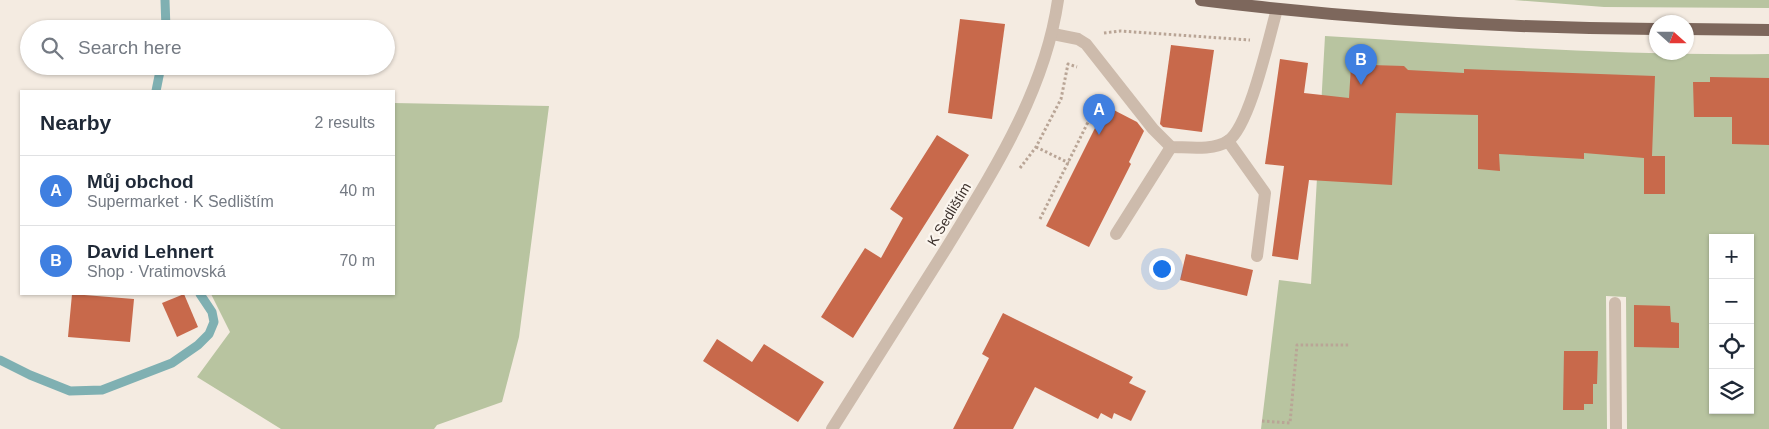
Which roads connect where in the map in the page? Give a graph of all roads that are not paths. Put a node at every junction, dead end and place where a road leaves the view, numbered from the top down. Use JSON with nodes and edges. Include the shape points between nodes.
{"nodes":[{"id":1,"x":1058,"y":0,"type":"edge"},
{"id":2,"x":1201,"y":0,"type":"edge"},
{"id":3,"x":1276,"y":9,"type":"junction"},
{"id":4,"x":1649,"y":29,"type":"edge"},
{"id":5,"x":1694,"y":30,"type":"edge"},
{"id":6,"x":1769,"y":30,"type":"edge"},
{"id":7,"x":1053,"y":34,"type":"junction"},
{"id":8,"x":1228,"y":141,"type":"junction"},
{"id":9,"x":1170,"y":147,"type":"junction"},
{"id":10,"x":1116,"y":234,"type":"dead end"},
{"id":11,"x":1257,"y":256,"type":"dead end"},
{"id":12,"x":1614,"y":303,"type":"dead end"},
{"id":13,"x":832,"y":429,"type":"edge"},
{"id":14,"x":1616,"y":429,"type":"edge"}],
"edges":[{"from":1,"to":7,"type":"street","name":"K Sedlištím"},
{"from":2,"to":3,"type":"main road"},
{"from":3,"to":4,"type":"main road","via":[[1580,29]]},
{"from":3,"to":8,"type":"street","via":[[1249,104],[1241,125]]},
{"from":5,"to":6,"type":"main road"},
{"from":7,"to":9,"type":"street","via":[[1086,44]]},
{"from":7,"to":13,"type":"street","name":"K Sedlištím","via":[[1032,93],[994,167]]},
{"from":8,"to":9,"type":"street","via":[[1212,146]]},
{"from":8,"to":11,"type":"street","via":[[1265,193]]},
{"from":9,"to":10,"type":"street"},
{"from":12,"to":14,"type":"street"}]}
